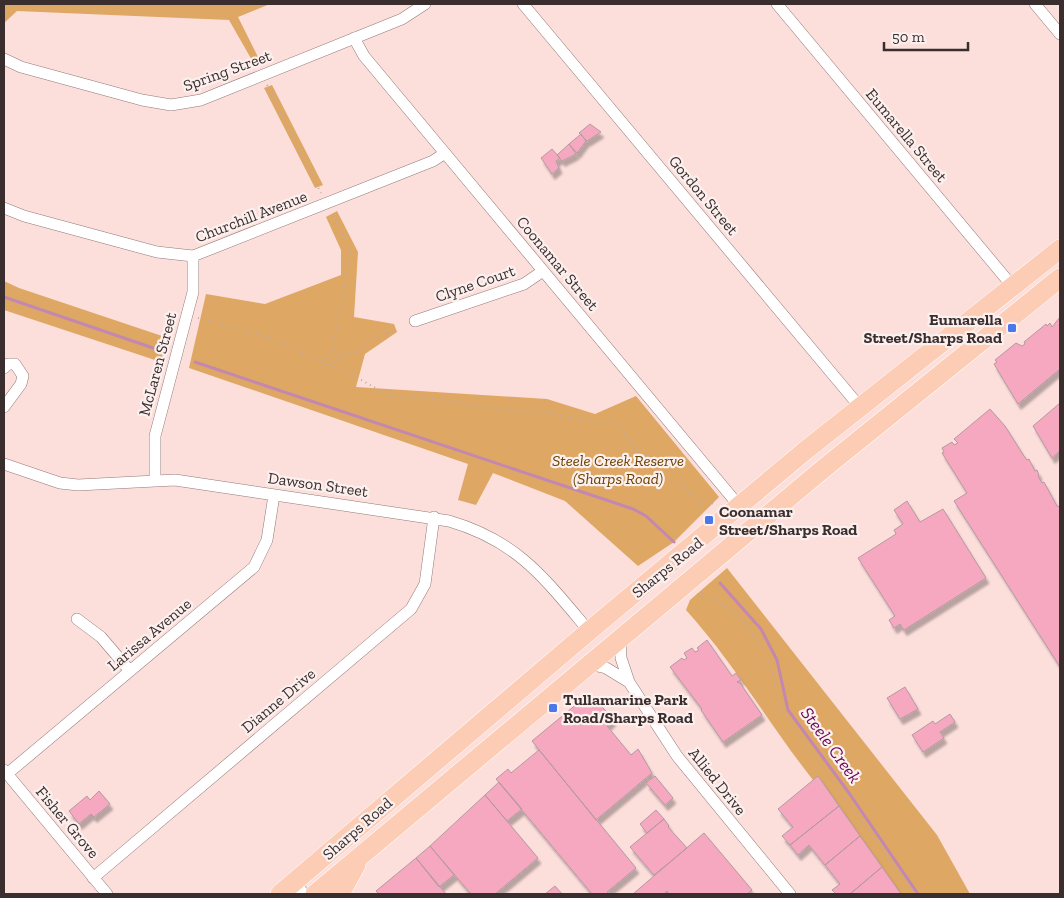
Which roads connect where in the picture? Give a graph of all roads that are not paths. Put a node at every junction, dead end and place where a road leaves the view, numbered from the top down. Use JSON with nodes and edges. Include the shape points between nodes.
{"nodes":[{"id":1,"x":425,"y":4,"type":"edge"},
{"id":2,"x":524,"y":4,"type":"edge"},
{"id":3,"x":777,"y":4,"type":"edge"},
{"id":4,"x":1035,"y":4,"type":"edge"},
{"id":5,"x":1060,"y":34,"type":"edge"},
{"id":6,"x":354,"y":38,"type":"junction"},
{"id":7,"x":4,"y":59,"type":"edge"},
{"id":8,"x":444,"y":153,"type":"junction"},
{"id":9,"x":4,"y":208,"type":"edge"},
{"id":10,"x":1060,"y":249,"type":"edge"},
{"id":11,"x":193,"y":256,"type":"junction"},
{"id":12,"x":543,"y":271,"type":"junction"},
{"id":13,"x":1056,"y":284,"type":"edge"},
{"id":14,"x":1013,"y":287,"type":"junction"},
{"id":15,"x":416,"y":321,"type":"dead end"},
{"id":16,"x":4,"y":368,"type":"edge"},
{"id":17,"x":4,"y":407,"type":"edge"},
{"id":18,"x":860,"y":407,"type":"junction"},
{"id":19,"x":806,"y":450,"type":"junction"},
{"id":20,"x":4,"y":464,"type":"edge"},
{"id":21,"x":823,"y":469,"type":"junction"},
{"id":22,"x":155,"y":480,"type":"junction"},
{"id":23,"x":274,"y":494,"type":"junction"},
{"id":24,"x":734,"y":512,"type":"junction"},
{"id":25,"x":434,"y":518,"type":"junction"},
{"id":26,"x":77,"y":619,"type":"dead end"},
{"id":27,"x":641,"y":620,"type":"junction"},
{"id":28,"x":589,"y":631,"type":"junction"},
{"id":29,"x":620,"y":638,"type":"junction"},
{"id":30,"x":589,"y":664,"type":"junction"},
{"id":31,"x":130,"y":671,"type":"junction"},
{"id":32,"x":629,"y":682,"type":"junction"},
{"id":33,"x":6,"y":772,"type":"edge"},
{"id":34,"x":362,"y":855,"type":"junction"},
{"id":35,"x":93,"y":878,"type":"junction"},
{"id":36,"x":292,"y":891,"type":"edge"},
{"id":37,"x":107,"y":894,"type":"edge"},
{"id":38,"x":315,"y":894,"type":"edge"},
{"id":39,"x":340,"y":894,"type":"edge"},
{"id":40,"x":790,"y":894,"type":"edge"}],
"edges":[{"from":1,"to":6,"type":"street","name":"Spring Street","via":[[402,19]]},
{"from":2,"to":18,"type":"street","name":"Gordon Street"},
{"from":3,"to":14,"type":"street","name":"Eumarella Street"},
{"from":4,"to":5,"type":"street"},
{"from":6,"to":7,"type":"street","name":"Spring Street","via":[[201,100],[180,105],[142,100],[21,67]]},
{"from":6,"to":8,"type":"street","name":"Coonamar Street","via":[[364,56]]},
{"from":8,"to":11,"type":"street","name":"Churchill Avenue","via":[[434,161]]},
{"from":8,"to":12,"type":"street","name":"Coonamar Street"},
{"from":9,"to":11,"type":"street","name":"Churchill Avenue","via":[[157,252]]},
{"from":10,"to":14,"type":"main road","name":"Sharps Road"},
{"from":11,"to":22,"type":"street","name":"McLaren Street","via":[[193,292],[155,436]]},
{"from":12,"to":15,"type":"street","name":"Clyne Court","via":[[524,284]]},
{"from":12,"to":24,"type":"street","name":"Coonamar Street"},
{"from":13,"to":21,"type":"main road","name":"Sharps Road"},
{"from":14,"to":18,"type":"main road","name":"Sharps Road"},
{"from":16,"to":17,"type":"street","via":[[15,364],[23,376],[22,384]]},
{"from":18,"to":19,"type":"main road","name":"Sharps Road"},
{"from":19,"to":21,"type":"main road"},
{"from":19,"to":24,"type":"main road","name":"Sharps Road"},
{"from":20,"to":22,"type":"street","name":"Dawson Street","via":[[60,483]]},
{"from":21,"to":27,"type":"main road","name":"Sharps Road"},
{"from":22,"to":23,"type":"street","name":"Dawson Street"},
{"from":23,"to":25,"type":"street","name":"Dawson Street"},
{"from":23,"to":31,"type":"street","name":"Larissa Avenue","via":[[267,540],[254,567]]},
{"from":24,"to":28,"type":"main road","name":"Sharps Road"},
{"from":25,"to":28,"type":"street","name":"Dawson Street","via":[[486,534],[525,559]]},
{"from":25,"to":35,"type":"street","name":"Dianne Drive","via":[[425,584],[410,609]]},
{"from":26,"to":31,"type":"street","via":[[101,638]]},
{"from":27,"to":28,"type":"main road","via":[[627,617],[608,632]]},
{"from":27,"to":29,"type":"main road","name":"Sharps Road"},
{"from":28,"to":36,"type":"main road","name":"Sharps Road"},
{"from":29,"to":30,"type":"main road","name":"Sharps Road"},
{"from":29,"to":32,"type":"street","name":"Allied Drive","via":[[621,658]]},
{"from":30,"to":32,"type":"street","name":"Allied Drive","via":[[606,668]]},
{"from":30,"to":34,"type":"main road","name":"Sharps Road"},
{"from":31,"to":33,"type":"street","name":"Larissa Avenue"},
{"from":32,"to":40,"type":"street","name":"Allied Drive","via":[[677,756]]},
{"from":33,"to":35,"type":"street","name":"Fisher Grove"},
{"from":34,"to":38,"type":"main road","name":"Sharps Road"},
{"from":34,"to":39,"type":"main road"},
{"from":35,"to":37,"type":"street","name":"Fisher Grove"}]}
